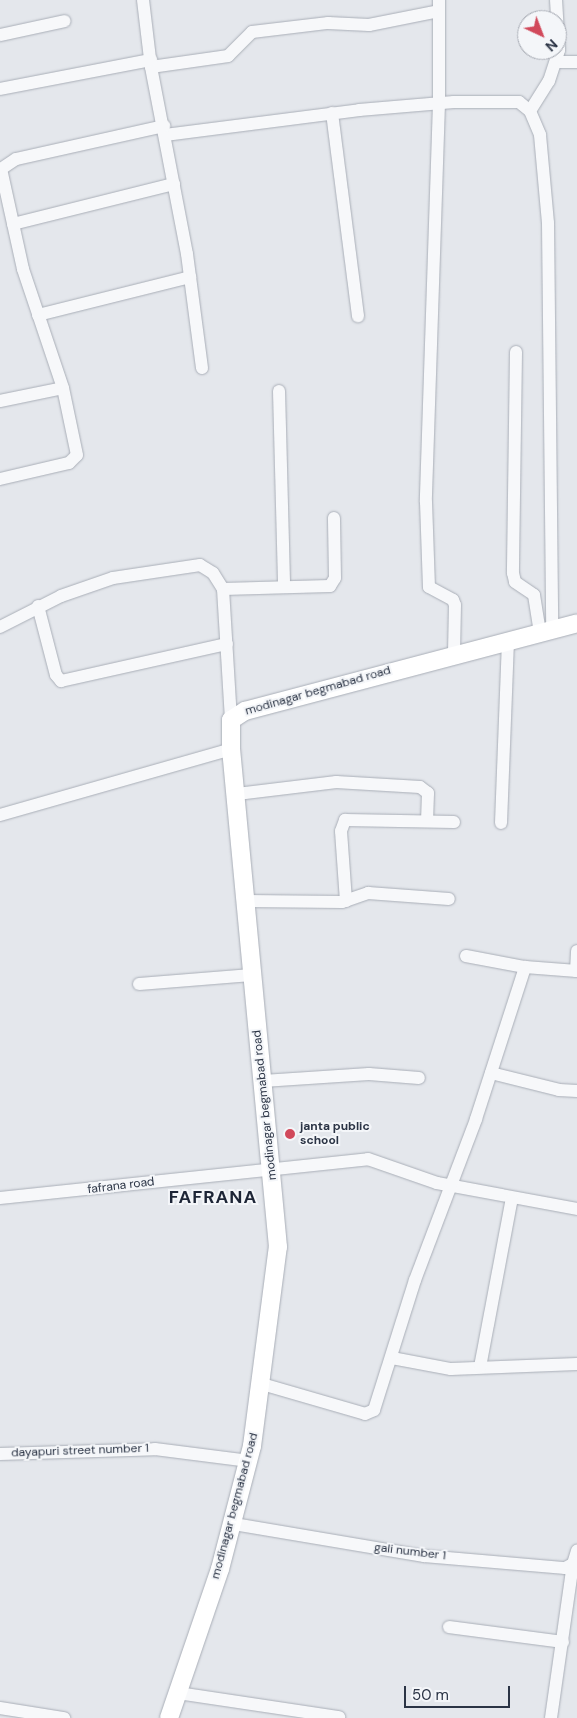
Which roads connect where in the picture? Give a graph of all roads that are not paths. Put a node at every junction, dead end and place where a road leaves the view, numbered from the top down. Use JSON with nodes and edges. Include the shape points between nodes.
{"nodes":[{"id":1,"x":143,"y":0,"type":"edge"},
{"id":2,"x":556,"y":0,"type":"edge"},
{"id":3,"x":439,"y":6,"type":"edge"},
{"id":4,"x":65,"y":21,"type":"dead end"},
{"id":5,"x":0,"y":35,"type":"edge"},
{"id":6,"x":556,"y":62,"type":"junction"},
{"id":7,"x":577,"y":62,"type":"edge"},
{"id":8,"x":151,"y":64,"type":"junction"},
{"id":9,"x":0,"y":88,"type":"edge"},
{"id":10,"x":439,"y":103,"type":"junction"},
{"id":11,"x":530,"y":111,"type":"junction"},
{"id":12,"x":332,"y":113,"type":"junction"},
{"id":13,"x":164,"y":130,"type":"junction"},
{"id":14,"x":174,"y":184,"type":"junction"},
{"id":15,"x":2,"y":189,"type":"edge"},
{"id":16,"x":13,"y":224,"type":"junction"},
{"id":17,"x":190,"y":277,"type":"junction"},
{"id":18,"x":38,"y":315,"type":"junction"},
{"id":19,"x":358,"y":316,"type":"dead end"},
{"id":20,"x":516,"y":352,"type":"dead end"},
{"id":21,"x":202,"y":368,"type":"dead end"},
{"id":22,"x":63,"y":388,"type":"junction"},
{"id":23,"x":279,"y":391,"type":"dead end"},
{"id":24,"x":0,"y":402,"type":"edge"},
{"id":25,"x":0,"y":479,"type":"edge"},
{"id":26,"x":334,"y":518,"type":"dead end"},
{"id":27,"x":284,"y":586,"type":"junction"},
{"id":28,"x":223,"y":589,"type":"junction"},
{"id":29,"x":38,"y":606,"type":"junction"},
{"id":30,"x":577,"y":623,"type":"edge"},
{"id":31,"x":0,"y":627,"type":"edge"},
{"id":32,"x":546,"y":631,"type":"junction"},
{"id":33,"x":508,"y":641,"type":"junction"},
{"id":34,"x":227,"y":644,"type":"junction"},
{"id":35,"x":461,"y":653,"type":"junction"},
{"id":36,"x":231,"y":720,"type":"junction"},
{"id":37,"x":231,"y":749,"type":"junction"},
{"id":38,"x":237,"y":794,"type":"junction"},
{"id":39,"x":0,"y":815,"type":"edge"},
{"id":40,"x":427,"y":821,"type":"junction"},
{"id":41,"x":454,"y":822,"type":"dead end"},
{"id":42,"x":501,"y":823,"type":"dead end"},
{"id":43,"x":448,"y":899,"type":"dead end"},
{"id":44,"x":346,"y":900,"type":"junction"},
{"id":45,"x":246,"y":901,"type":"junction"},
{"id":46,"x":577,"y":951,"type":"edge"},
{"id":47,"x":466,"y":956,"type":"dead end"},
{"id":48,"x":525,"y":967,"type":"junction"},
{"id":49,"x":576,"y":971,"type":"edge"},
{"id":50,"x":252,"y":975,"type":"junction"},
{"id":51,"x":139,"y":984,"type":"dead end"},
{"id":52,"x":491,"y":1073,"type":"junction"},
{"id":53,"x":419,"y":1078,"type":"dead end"},
{"id":54,"x":263,"y":1081,"type":"junction"},
{"id":55,"x":577,"y":1087,"type":"edge"},
{"id":56,"x":272,"y":1171,"type":"junction"},
{"id":57,"x":452,"y":1187,"type":"junction"},
{"id":58,"x":0,"y":1198,"type":"edge"},
{"id":59,"x":512,"y":1198,"type":"junction"},
{"id":60,"x":577,"y":1210,"type":"edge"},
{"id":61,"x":392,"y":1358,"type":"junction"},
{"id":62,"x":577,"y":1364,"type":"edge"},
{"id":63,"x":480,"y":1367,"type":"junction"},
{"id":64,"x":262,"y":1384,"type":"junction"},
{"id":65,"x":0,"y":1454,"type":"edge"},
{"id":66,"x":249,"y":1461,"type":"junction"},
{"id":67,"x":234,"y":1524,"type":"junction"},
{"id":68,"x":576,"y":1556,"type":"edge"},
{"id":69,"x":449,"y":1627,"type":"dead end"},
{"id":70,"x":563,"y":1642,"type":"junction"},
{"id":71,"x":178,"y":1693,"type":"junction"},
{"id":72,"x":0,"y":1708,"type":"edge"},
{"id":73,"x":338,"y":1717,"type":"edge"},
{"id":74,"x":64,"y":1718,"type":"edge"},
{"id":75,"x":169,"y":1718,"type":"edge"},
{"id":76,"x":551,"y":1718,"type":"edge"}],
"edges":[{"from":1,"to":8,"type":"street"},
{"from":2,"to":6,"type":"street","via":[[559,50]]},
{"from":3,"to":8,"type":"street","via":[[369,25],[328,23],[252,32],[228,56]]},
{"from":3,"to":10,"type":"street"},
{"from":4,"to":5,"type":"street"},
{"from":6,"to":7,"type":"street"},
{"from":6,"to":11,"type":"street"},
{"from":8,"to":9,"type":"street"},
{"from":8,"to":13,"type":"street"},
{"from":10,"to":11,"type":"street","via":[[519,102]]},
{"from":10,"to":12,"type":"street"},
{"from":10,"to":35,"type":"street","via":[[426,502],[430,587],[453,600]]},
{"from":11,"to":32,"type":"street","via":[[540,135],[548,223]]},
{"from":12,"to":13,"type":"street"},
{"from":12,"to":19,"type":"street"},
{"from":13,"to":14,"type":"street"},
{"from":13,"to":15,"type":"street","via":[[16,159],[1,169]]},
{"from":14,"to":16,"type":"street"},
{"from":14,"to":17,"type":"street"},
{"from":15,"to":16,"type":"street"},
{"from":16,"to":18,"type":"street"},
{"from":17,"to":18,"type":"street"},
{"from":17,"to":21,"type":"street"},
{"from":18,"to":22,"type":"street"},
{"from":20,"to":32,"type":"street","via":[[513,573],[515,582],[534,595]]},
{"from":22,"to":24,"type":"street"},
{"from":22,"to":25,"type":"street","via":[[77,448],[75,460]]},
{"from":23,"to":27,"type":"street"},
{"from":26,"to":27,"type":"street","via":[[333,584]]},
{"from":27,"to":28,"type":"street"},
{"from":28,"to":29,"type":"street","via":[[208,569],[190,564],[113,578]]},
{"from":28,"to":34,"type":"street"},
{"from":29,"to":31,"type":"street"},
{"from":29,"to":34,"type":"street","via":[[56,675],[61,681]]},
{"from":30,"to":32,"type":"street","name":"modinagar begmabad road"},
{"from":32,"to":33,"type":"street","name":"modinagar begmabad road"},
{"from":33,"to":35,"type":"street","name":"modinagar begmabad road"},
{"from":33,"to":42,"type":"street"},
{"from":34,"to":36,"type":"street"},
{"from":35,"to":36,"type":"street","name":"modinagar begmabad road","via":[[245,711]]},
{"from":36,"to":37,"type":"street","name":"modinagar begmabad road"},
{"from":37,"to":38,"type":"street","name":"modinagar begmabad road"},
{"from":37,"to":39,"type":"street"},
{"from":38,"to":40,"type":"street","via":[[336,782],[420,787],[428,792]]},
{"from":38,"to":45,"type":"street","name":"modinagar begmabad road"},
{"from":40,"to":41,"type":"street"},
{"from":40,"to":44,"type":"street","via":[[349,819],[343,822]]},
{"from":43,"to":44,"type":"street","via":[[368,892]]},
{"from":44,"to":45,"type":"street"},
{"from":45,"to":50,"type":"street","name":"modinagar begmabad road"},
{"from":46,"to":49,"type":"street"},
{"from":47,"to":48,"type":"street"},
{"from":48,"to":49,"type":"street"},
{"from":48,"to":52,"type":"street"},
{"from":50,"to":51,"type":"street"},
{"from":50,"to":54,"type":"street","name":"modinagar begmabad road"},
{"from":52,"to":55,"type":"street"},
{"from":52,"to":57,"type":"street"},
{"from":53,"to":54,"type":"street","via":[[369,1074]]},
{"from":54,"to":56,"type":"street","name":"modinagar begmabad road"},
{"from":56,"to":57,"type":"street","name":"fafrana road","via":[[368,1159]]},
{"from":56,"to":58,"type":"street","name":"fafrana road","via":[[206,1175]]},
{"from":56,"to":64,"type":"street","name":"modinagar begmabad road","via":[[278,1247]]},
{"from":57,"to":59,"type":"street","name":"fafrana road"},
{"from":57,"to":61,"type":"street","via":[[415,1280]]},
{"from":59,"to":60,"type":"street","name":"fafrana road"},
{"from":59,"to":63,"type":"street"},
{"from":61,"to":63,"type":"street","via":[[452,1369]]},
{"from":61,"to":64,"type":"street","via":[[374,1410],[369,1414]]},
{"from":62,"to":63,"type":"street"},
{"from":64,"to":66,"type":"street","name":"modinagar begmabad road"},
{"from":65,"to":66,"type":"street","name":"dayapuri street number 1","via":[[156,1449]]},
{"from":66,"to":67,"type":"street","name":"modinagar begmabad road"},
{"from":67,"to":68,"type":"street","name":"gali number 1","via":[[424,1556],[565,1568]]},
{"from":67,"to":71,"type":"street","name":"modinagar begmabad road"},
{"from":68,"to":70,"type":"street"},
{"from":69,"to":70,"type":"street"},
{"from":70,"to":76,"type":"street"},
{"from":71,"to":73,"type":"street"},
{"from":71,"to":75,"type":"street","name":"modinagar begmabad road"},
{"from":72,"to":74,"type":"street"}]}
